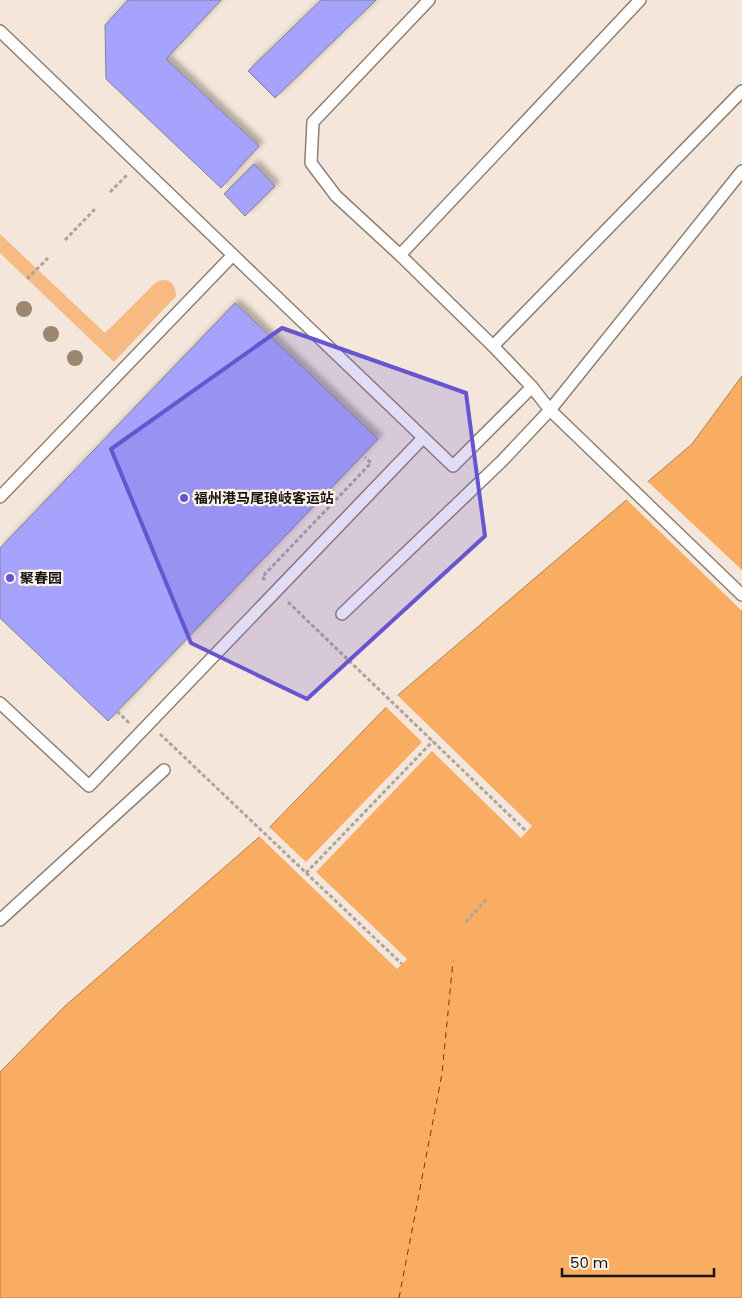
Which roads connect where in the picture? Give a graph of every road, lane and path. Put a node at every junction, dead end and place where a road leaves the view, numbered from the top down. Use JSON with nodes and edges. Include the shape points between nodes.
{"nodes":[{"id":1,"x":429,"y":0,"type":"edge"},
{"id":2,"x":640,"y":0,"type":"edge"},
{"id":3,"x":0,"y":31,"type":"edge"},
{"id":4,"x":742,"y":91,"type":"edge"},
{"id":5,"x":138,"y":164,"type":"junction"},
{"id":6,"x":742,"y":171,"type":"edge"},
{"id":7,"x":110,"y":192,"type":"dead end"},
{"id":8,"x":94,"y":209,"type":"dead end"},
{"id":9,"x":65,"y":240,"type":"dead end"},
{"id":10,"x":233,"y":255,"type":"junction"},
{"id":11,"x":400,"y":255,"type":"junction"},
{"id":12,"x":48,"y":258,"type":"dead end"},
{"id":13,"x":28,"y":279,"type":"dead end"},
{"id":14,"x":494,"y":346,"type":"junction"},
{"id":15,"x":532,"y":387,"type":"junction"},
{"id":16,"x":550,"y":410,"type":"junction"},
{"id":17,"x":423,"y":438,"type":"junction"},
{"id":18,"x":365,"y":457,"type":"dead end"},
{"id":19,"x":0,"y":498,"type":"edge"},
{"id":20,"x":276,"y":591,"type":"junction"},
{"id":21,"x":742,"y":596,"type":"edge"},
{"id":22,"x":342,"y":614,"type":"dead end"},
{"id":23,"x":0,"y":703,"type":"edge"},
{"id":24,"x":433,"y":741,"type":"junction"},
{"id":25,"x":164,"y":770,"type":"dead end"},
{"id":26,"x":200,"y":772,"type":"dead end"},
{"id":27,"x":527,"y":832,"type":"dead end"},
{"id":28,"x":306,"y":874,"type":"junction"},
{"id":29,"x":487,"y":899,"type":"dead end"},
{"id":30,"x":0,"y":920,"type":"edge"},
{"id":31,"x":466,"y":922,"type":"dead end"},
{"id":32,"x":402,"y":964,"type":"dead end"}],
"edges":[{"from":1,"to":11,"type":"lane","via":[[313,122],[311,163],[336,196]]},
{"from":2,"to":11,"type":"lane"},
{"from":3,"to":5,"type":"lane"},
{"from":4,"to":14,"type":"lane"},
{"from":5,"to":7,"type":"path"},
{"from":5,"to":10,"type":"lane"},
{"from":6,"to":16,"type":"lane"},
{"from":8,"to":9,"type":"path"},
{"from":10,"to":17,"type":"lane"},
{"from":10,"to":19,"type":"lane"},
{"from":11,"to":14,"type":"lane"},
{"from":12,"to":13,"type":"path"},
{"from":14,"to":15,"type":"lane"},
{"from":15,"to":16,"type":"lane"},
{"from":15,"to":17,"type":"lane","via":[[453,466]]},
{"from":16,"to":21,"type":"lane"},
{"from":16,"to":22,"type":"lane","via":[[502,461]]},
{"from":17,"to":20,"type":"lane"},
{"from":18,"to":20,"type":"path","via":[[371,463],[262,577]]},
{"from":20,"to":23,"type":"lane","via":[[89,786]]},
{"from":20,"to":24,"type":"path"},
{"from":24,"to":27,"type":"path"},
{"from":24,"to":28,"type":"path"},
{"from":25,"to":30,"type":"lane"},
{"from":26,"to":28,"type":"path"},
{"from":28,"to":32,"type":"path"},
{"from":29,"to":31,"type":"path"}]}
